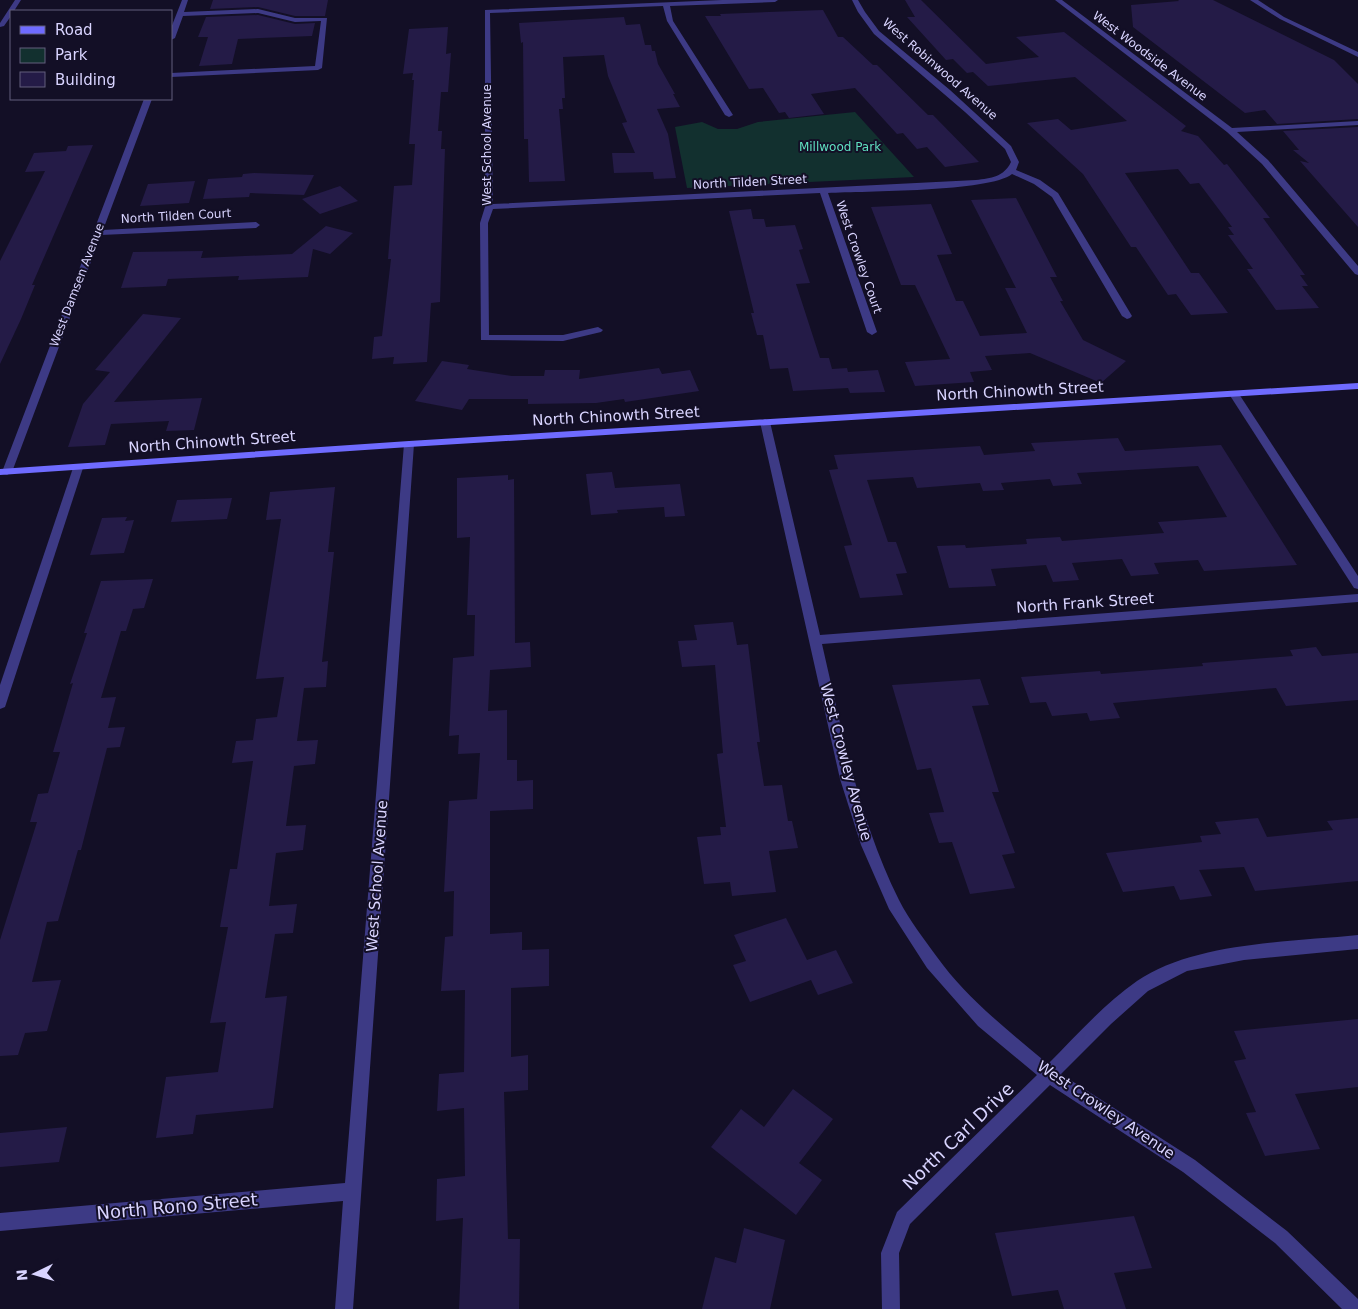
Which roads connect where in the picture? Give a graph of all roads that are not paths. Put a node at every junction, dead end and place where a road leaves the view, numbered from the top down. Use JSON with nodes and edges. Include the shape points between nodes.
{"nodes":[{"id":1,"x":186,"y":0,"type":"edge"},
{"id":2,"x":657,"y":0,"type":"edge"},
{"id":3,"x":775,"y":0,"type":"edge"},
{"id":4,"x":855,"y":0,"type":"edge"},
{"id":5,"x":1058,"y":0,"type":"edge"},
{"id":6,"x":1253,"y":0,"type":"edge"},
{"id":7,"x":669,"y":2,"type":"edge"},
{"id":8,"x":10,"y":12,"type":"edge"},
{"id":9,"x":180,"y":14,"type":"junction"},
{"id":10,"x":2,"y":25,"type":"dead end"},
{"id":11,"x":172,"y":35,"type":"edge"},
{"id":12,"x":1358,"y":55,"type":"edge"},
{"id":13,"x":172,"y":75,"type":"edge"},
{"id":14,"x":148,"y":100,"type":"edge"},
{"id":15,"x":729,"y":115,"type":"dead end"},
{"id":16,"x":1358,"y":123,"type":"edge"},
{"id":17,"x":1230,"y":130,"type":"junction"},
{"id":18,"x":1011,"y":171,"type":"junction"},
{"id":19,"x":823,"y":191,"type":"junction"},
{"id":20,"x":489,"y":207,"type":"junction"},
{"id":21,"x":256,"y":224,"type":"dead end"},
{"id":22,"x":97,"y":233,"type":"junction"},
{"id":23,"x":1358,"y":272,"type":"edge"},
{"id":24,"x":1127,"y":316,"type":"dead end"},
{"id":25,"x":598,"y":330,"type":"dead end"},
{"id":26,"x":872,"y":332,"type":"dead end"},
{"id":27,"x":1358,"y":386,"type":"edge"},
{"id":28,"x":1234,"y":394,"type":"junction"},
{"id":29,"x":764,"y":422,"type":"junction"},
{"id":30,"x":409,"y":444,"type":"junction"},
{"id":31,"x":78,"y":468,"type":"junction"},
{"id":32,"x":3,"y":472,"type":"edge"},
{"id":33,"x":1358,"y":584,"type":"edge"},
{"id":34,"x":1358,"y":598,"type":"edge"},
{"id":35,"x":815,"y":640,"type":"junction"},
{"id":36,"x":0,"y":704,"type":"edge"},
{"id":37,"x":1358,"y":942,"type":"edge"},
{"id":38,"x":1049,"y":1075,"type":"junction"},
{"id":39,"x":354,"y":1191,"type":"junction"},
{"id":40,"x":0,"y":1222,"type":"edge"},
{"id":41,"x":344,"y":1309,"type":"edge"},
{"id":42,"x":890,"y":1309,"type":"edge"},
{"id":43,"x":1355,"y":1309,"type":"edge"}],
"edges":[{"from":1,"to":9,"type":"street"},
{"from":2,"to":7,"type":"street"},
{"from":3,"to":7,"type":"street"},
{"from":4,"to":18,"type":"street","name":"West Robinwood Avenue","via":[[870,26],[884,40],[927,74],[1008,148],[1015,162]]},
{"from":5,"to":17,"type":"street","name":"West Woodside Avenue"},
{"from":6,"to":12,"type":"street"},
{"from":7,"to":15,"type":"street","via":[[670,22]]},
{"from":7,"to":20,"type":"street","name":"West School Avenue","via":[[487,11]]},
{"from":8,"to":10,"type":"street"},
{"from":9,"to":11,"type":"street"},
{"from":9,"to":13,"type":"street","via":[[258,10],[295,20],[325,19],[318,68]]},
{"from":14,"to":22,"type":"street","name":"West Damsen Avenue"},
{"from":16,"to":17,"type":"street"},
{"from":17,"to":23,"type":"street","name":"West Woodside Avenue","via":[[1265,162]]},
{"from":18,"to":19,"type":"street","name":"North Tilden Street","via":[[1002,178],[976,183]]},
{"from":18,"to":24,"type":"street","via":[[1037,182],[1056,195]]},
{"from":19,"to":20,"type":"street","name":"North Tilden Street"},
{"from":19,"to":26,"type":"street","name":"West Crowley Court"},
{"from":20,"to":25,"type":"street","name":"West School Avenue","via":[[484,223],[484,338],[563,338]]},
{"from":21,"to":22,"type":"street","name":"North Tilden Court"},
{"from":22,"to":32,"type":"street","name":"West Damsen Avenue"},
{"from":27,"to":28,"type":"street","name":"North Chinowth Street"},
{"from":28,"to":29,"type":"street","name":"North Chinowth Street"},
{"from":28,"to":33,"type":"street"},
{"from":29,"to":30,"type":"street","name":"North Chinowth Street"},
{"from":29,"to":35,"type":"street","name":"West Crowley Avenue"},
{"from":30,"to":31,"type":"street","name":"North Chinowth Street"},
{"from":30,"to":39,"type":"street","name":"West School Avenue"},
{"from":31,"to":32,"type":"street","name":"North Chinowth Street"},
{"from":31,"to":36,"type":"street"},
{"from":34,"to":35,"type":"street","name":"North Frank Street"},
{"from":35,"to":38,"type":"street","name":"West Crowley Avenue","via":[[847,779],[868,845],[894,905],[932,963],[984,1021]]},
{"from":37,"to":38,"type":"street","name":"North Carl Drive","via":[[1244,953],[1185,965],[1143,986]]},
{"from":38,"to":42,"type":"street","name":"North Carl Drive","via":[[903,1218],[890,1253]]},
{"from":38,"to":43,"type":"street","name":"West Crowley Avenue","via":[[1189,1166],[1281,1237]]},
{"from":39,"to":40,"type":"street","name":"North Rono Street"},
{"from":39,"to":41,"type":"street","name":"West School Avenue"}]}
